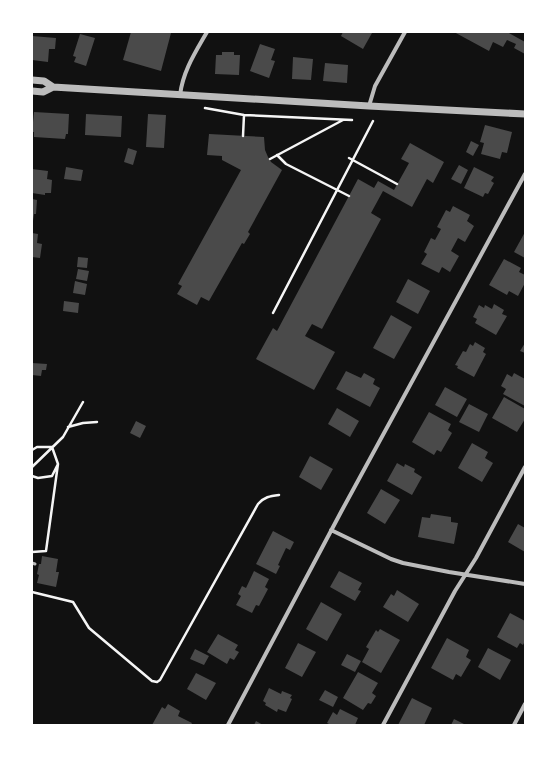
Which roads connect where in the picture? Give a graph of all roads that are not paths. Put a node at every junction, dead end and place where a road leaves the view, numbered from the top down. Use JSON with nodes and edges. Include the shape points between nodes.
{"nodes":[{"id":1,"x":207,"y":32,"type":"edge"},
{"id":2,"x":405,"y":32,"type":"edge"},
{"id":3,"x":32,"y":80,"type":"edge"},
{"id":4,"x":53,"y":87,"type":"junction"},
{"id":5,"x":32,"y":91,"type":"edge"},
{"id":6,"x":180,"y":95,"type":"junction"},
{"id":7,"x":369,"y":106,"type":"junction"},
{"id":8,"x":525,"y":114,"type":"edge"},
{"id":9,"x":525,"y":174,"type":"edge"},
{"id":10,"x":525,"y":468,"type":"edge"},
{"id":11,"x":331,"y":530,"type":"junction"},
{"id":12,"x":465,"y":574,"type":"junction"},
{"id":13,"x":525,"y":584,"type":"edge"},
{"id":14,"x":525,"y":704,"type":"edge"},
{"id":15,"x":228,"y":725,"type":"edge"},
{"id":16,"x":383,"y":725,"type":"edge"},
{"id":17,"x":514,"y":725,"type":"edge"}],
"edges":[{"from":1,"to":6,"type":"street","via":[[185,73]]},
{"from":2,"to":7,"type":"street","via":[[375,86]]},
{"from":3,"to":4,"type":"street","via":[[44,81]]},
{"from":4,"to":5,"type":"street","via":[[43,92]]},
{"from":4,"to":6,"type":"street"},
{"from":6,"to":7,"type":"street"},
{"from":7,"to":8,"type":"street"},
{"from":9,"to":11,"type":"street"},
{"from":10,"to":12,"type":"street"},
{"from":11,"to":12,"type":"street","via":[[403,563]]},
{"from":11,"to":15,"type":"street"},
{"from":12,"to":13,"type":"street"},
{"from":12,"to":16,"type":"street"},
{"from":14,"to":17,"type":"street"}]}
